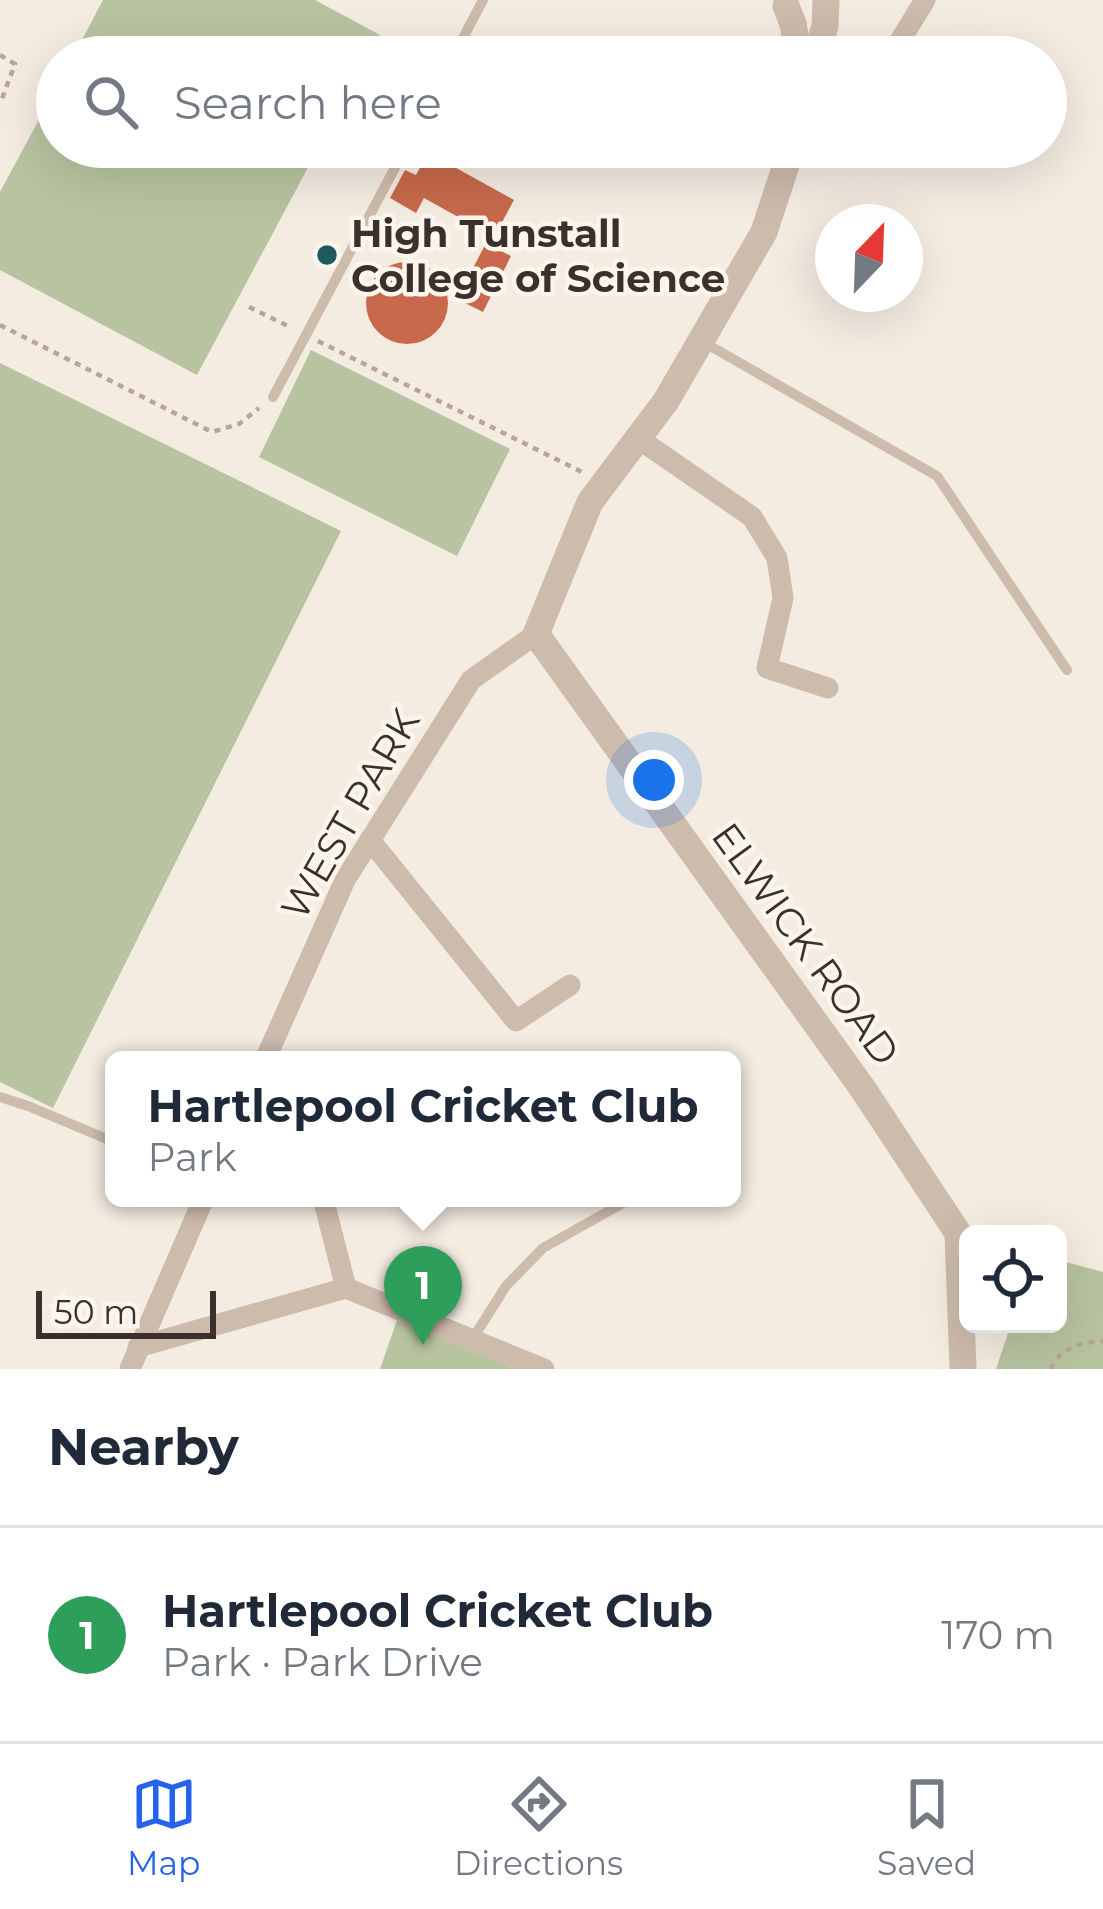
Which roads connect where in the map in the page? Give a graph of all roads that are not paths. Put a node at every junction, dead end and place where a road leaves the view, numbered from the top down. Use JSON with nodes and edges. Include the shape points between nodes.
{"nodes":[{"id":1,"x":483,"y":0,"type":"edge"},
{"id":2,"x":824,"y":0,"type":"edge"},
{"id":3,"x":926,"y":0,"type":"edge"},
{"id":4,"x":782,"y":3,"type":"edge"},
{"id":5,"x":464,"y":36,"type":"edge"},
{"id":6,"x":795,"y":36,"type":"edge"},
{"id":7,"x":822,"y":36,"type":"edge"},
{"id":8,"x":903,"y":36,"type":"edge"},
{"id":9,"x":395,"y":168,"type":"edge"},
{"id":10,"x":785,"y":168,"type":"edge"},
{"id":11,"x":701,"y":341,"type":"junction"},
{"id":12,"x":273,"y":397,"type":"road end"},
{"id":13,"x":639,"y":440,"type":"junction"},
{"id":14,"x":536,"y":634,"type":"junction"},
{"id":15,"x":1066,"y":670,"type":"dead end"},
{"id":16,"x":828,"y":688,"type":"dead end"},
{"id":17,"x":370,"y":841,"type":"junction"},
{"id":18,"x":570,"y":985,"type":"dead end"},
{"id":19,"x":278,"y":1029,"type":"junction"},
{"id":20,"x":269,"y":1051,"type":"edge"},
{"id":21,"x":284,"y":1051,"type":"edge"},
{"id":22,"x":0,"y":1097,"type":"edge"},
{"id":23,"x":105,"y":1138,"type":"edge"},
{"id":24,"x":200,"y":1207,"type":"edge"},
{"id":25,"x":325,"y":1207,"type":"edge"},
{"id":26,"x":616,"y":1207,"type":"edge"},
{"id":27,"x":346,"y":1288,"type":"junction"},
{"id":28,"x":472,"y":1340,"type":"junction"},
{"id":29,"x":134,"y":1358,"type":"edge"},
{"id":30,"x":544,"y":1369,"type":"edge"},
{"id":31,"x":963,"y":1369,"type":"edge"}],
"edges":[{"from":1,"to":5,"type":"lane"},
{"from":2,"to":4,"type":"street","via":[[803,9]]},
{"from":2,"to":7,"type":"street"},
{"from":3,"to":8,"type":"street"},
{"from":4,"to":6,"type":"street"},
{"from":9,"to":12,"type":"lane"},
{"from":10,"to":11,"type":"street","via":[[764,232]]},
{"from":11,"to":13,"type":"street"},
{"from":11,"to":15,"type":"lane","via":[[937,476]]},
{"from":13,"to":14,"type":"street","via":[[590,502]]},
{"from":13,"to":16,"type":"street","via":[[752,517],[777,558],[783,598],[767,668]]},
{"from":14,"to":17,"type":"street","name":"WEST PARK","via":[[471,680]]},
{"from":14,"to":31,"type":"street","name":"ELWICK ROAD","via":[[958,1233]]},
{"from":17,"to":18,"type":"street","via":[[516,1021]]},
{"from":17,"to":19,"type":"street","name":"WEST PARK"},
{"from":19,"to":20,"type":"street","name":"WEST PARK"},
{"from":19,"to":21,"type":"street"},
{"from":22,"to":23,"type":"lane"},
{"from":24,"to":29,"type":"street"},
{"from":25,"to":27,"type":"street"},
{"from":26,"to":28,"type":"lane","via":[[543,1248],[506,1286]]},
{"from":27,"to":28,"type":"street"},
{"from":27,"to":29,"type":"street"},
{"from":28,"to":30,"type":"street"}]}
